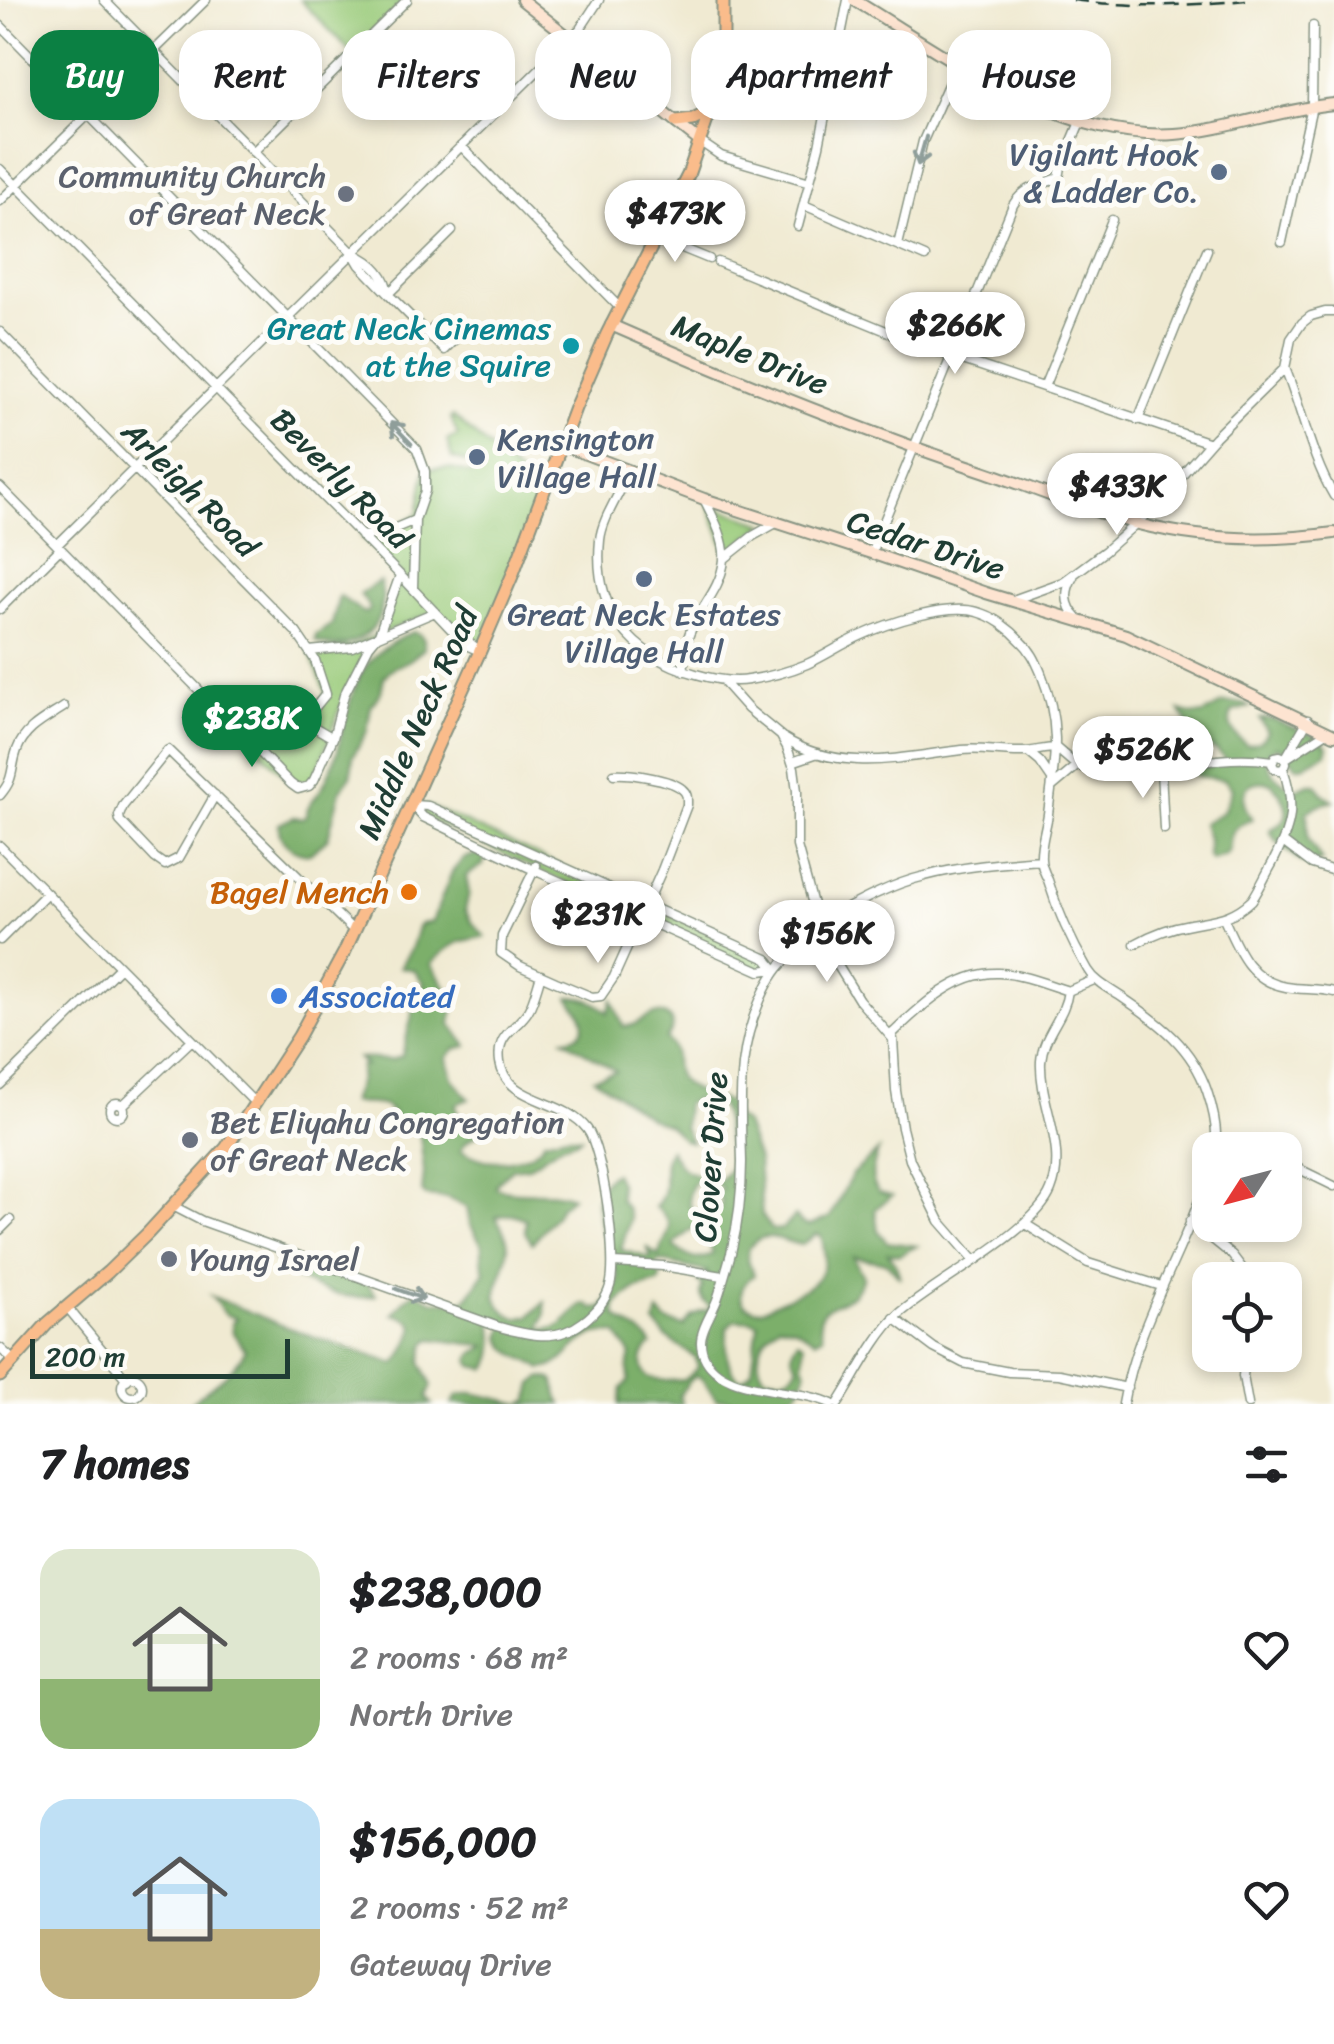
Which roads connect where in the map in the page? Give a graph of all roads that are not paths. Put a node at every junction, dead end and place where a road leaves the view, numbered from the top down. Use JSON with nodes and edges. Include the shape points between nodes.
{"nodes":[{"id":1,"x":104,"y":0,"type":"edge"},
{"id":2,"x":206,"y":0,"type":"edge"},
{"id":3,"x":407,"y":0,"type":"edge"},
{"id":4,"x":522,"y":0,"type":"edge"},
{"id":5,"x":599,"y":0,"type":"edge"},
{"id":6,"x":723,"y":0,"type":"edge"},
{"id":7,"x":851,"y":0,"type":"edge"},
{"id":8,"x":0,"y":26,"type":"edge"},
{"id":9,"x":1313,"y":26,"type":"dead end"},
{"id":10,"x":133,"y":30,"type":"edge"},
{"id":11,"x":560,"y":30,"type":"edge"},
{"id":12,"x":579,"y":30,"type":"edge"},
{"id":13,"x":723,"y":30,"type":"edge"},
{"id":14,"x":159,"y":44,"type":"edge"},
{"id":15,"x":30,"y":56,"type":"edge"},
{"id":16,"x":159,"y":56,"type":"edge"},
{"id":17,"x":947,"y":56,"type":"edge"},
{"id":18,"x":535,"y":73,"type":"edge"},
{"id":19,"x":947,"y":88,"type":"edge"},
{"id":20,"x":1334,"y":104,"type":"edge"},
{"id":21,"x":1312,"y":106,"type":"junction"},
{"id":22,"x":671,"y":118,"type":"edge"},
{"id":23,"x":82,"y":120,"type":"edge"},
{"id":24,"x":94,"y":120,"type":"edge"},
{"id":25,"x":693,"y":120,"type":"edge"},
{"id":26,"x":707,"y":120,"type":"edge"},
{"id":27,"x":1074,"y":120,"type":"edge"},
{"id":28,"x":676,"y":122,"type":"junction"},
{"id":29,"x":1080,"y":122,"type":"junction"},
{"id":30,"x":700,"y":142,"type":"junction"},
{"id":31,"x":461,"y":146,"type":"junction"},
{"id":32,"x":253,"y":152,"type":"junction"},
{"id":33,"x":0,"y":169,"type":"edge"},
{"id":34,"x":810,"y":182,"type":"junction"},
{"id":35,"x":16,"y":185,"type":"junction"},
{"id":36,"x":0,"y":201,"type":"edge"},
{"id":37,"x":804,"y":206,"type":"junction"},
{"id":38,"x":1112,"y":220,"type":"dead end"},
{"id":39,"x":798,"y":226,"type":"dead end"},
{"id":40,"x":452,"y":231,"type":"dead end"},
{"id":41,"x":655,"y":237,"type":"junction"},
{"id":42,"x":1282,"y":242,"type":"dead end"},
{"id":43,"x":898,"y":245,"type":"junction"},
{"id":44,"x":1207,"y":250,"type":"dead end"},
{"id":45,"x":353,"y":253,"type":"junction"},
{"id":46,"x":925,"y":257,"type":"dead end"},
{"id":47,"x":388,"y":294,"type":"junction"},
{"id":48,"x":620,"y":307,"type":"junction"},
{"id":49,"x":1334,"y":312,"type":"edge"},
{"id":50,"x":288,"y":317,"type":"junction"},
{"id":51,"x":611,"y":325,"type":"junction"},
{"id":52,"x":0,"y":332,"type":"edge"},
{"id":53,"x":428,"y":334,"type":"dead end"},
{"id":54,"x":951,"y":356,"type":"junction"},
{"id":55,"x":1286,"y":368,"type":"junction"},
{"id":56,"x":216,"y":388,"type":"junction"},
{"id":57,"x":1044,"y":388,"type":"junction"},
{"id":58,"x":1138,"y":420,"type":"junction"},
{"id":59,"x":562,"y":443,"type":"junction"},
{"id":60,"x":1210,"y":444,"type":"junction"},
{"id":61,"x":914,"y":448,"type":"junction"},
{"id":62,"x":608,"y":462,"type":"junction"},
{"id":63,"x":134,"y":468,"type":"junction"},
{"id":64,"x":629,"y":471,"type":"junction"},
{"id":65,"x":0,"y":488,"type":"edge"},
{"id":66,"x":1334,"y":496,"type":"edge"},
{"id":67,"x":704,"y":500,"type":"junction"},
{"id":68,"x":415,"y":520,"type":"junction"},
{"id":69,"x":776,"y":523,"type":"junction"},
{"id":70,"x":1136,"y":523,"type":"junction"},
{"id":71,"x":1334,"y":534,"type":"edge"},
{"id":72,"x":362,"y":536,"type":"junction"},
{"id":73,"x":58,"y":547,"type":"junction"},
{"id":74,"x":871,"y":552,"type":"junction"},
{"id":75,"x":724,"y":559,"type":"junction"},
{"id":76,"x":1075,"y":573,"type":"junction"},
{"id":77,"x":400,"y":575,"type":"junction"},
{"id":78,"x":413,"y":588,"type":"junction"},
{"id":79,"x":986,"y":592,"type":"junction"},
{"id":80,"x":1013,"y":600,"type":"junction"},
{"id":81,"x":0,"y":610,"type":"edge"},
{"id":82,"x":435,"y":612,"type":"junction"},
{"id":83,"x":978,"y":612,"type":"junction"},
{"id":84,"x":1077,"y":618,"type":"junction"},
{"id":85,"x":379,"y":634,"type":"junction"},
{"id":86,"x":309,"y":651,"type":"junction"},
{"id":87,"x":480,"y":651,"type":"junction"},
{"id":88,"x":684,"y":671,"type":"junction"},
{"id":89,"x":723,"y":680,"type":"junction"},
{"id":90,"x":326,"y":694,"type":"junction"},
{"id":91,"x":344,"y":695,"type":"junction"},
{"id":92,"x":64,"y":706,"type":"dead end"},
{"id":93,"x":1308,"y":720,"type":"junction"},
{"id":94,"x":234,"y":724,"type":"junction"},
{"id":95,"x":300,"y":726,"type":"junction"},
{"id":96,"x":1331,"y":733,"type":"edge"},
{"id":97,"x":781,"y":736,"type":"junction"},
{"id":98,"x":334,"y":738,"type":"junction"},
{"id":99,"x":1056,"y":748,"type":"junction"},
{"id":100,"x":1028,"y":752,"type":"junction"},
{"id":101,"x":818,"y":753,"type":"junction"},
{"id":102,"x":1284,"y":759,"type":"junction"},
{"id":103,"x":1272,"y":761,"type":"junction"},
{"id":104,"x":792,"y":762,"type":"junction"},
{"id":105,"x":1077,"y":766,"type":"junction"},
{"id":106,"x":1160,"y":770,"type":"junction"},
{"id":107,"x":1283,"y":770,"type":"junction"},
{"id":108,"x":614,"y":774,"type":"dead end"},
{"id":109,"x":1052,"y":784,"type":"junction"},
{"id":110,"x":215,"y":795,"type":"junction"},
{"id":111,"x":0,"y":796,"type":"edge"},
{"id":112,"x":412,"y":805,"type":"junction"},
{"id":113,"x":438,"y":810,"type":"junction"},
{"id":114,"x":432,"y":822,"type":"junction"},
{"id":115,"x":1164,"y":829,"type":"dead end"},
{"id":116,"x":1283,"y":842,"type":"junction"},
{"id":117,"x":0,"y":846,"type":"edge"},
{"id":118,"x":540,"y":858,"type":"junction"},
{"id":119,"x":1041,"y":860,"type":"junction"},
{"id":120,"x":534,"y":870,"type":"junction"},
{"id":121,"x":1334,"y":871,"type":"edge"},
{"id":122,"x":47,"y":893,"type":"junction"},
{"id":123,"x":646,"y":906,"type":"junction"},
{"id":124,"x":1224,"y":918,"type":"junction"},
{"id":125,"x":640,"y":919,"type":"junction"},
{"id":126,"x":819,"y":927,"type":"junction"},
{"id":127,"x":354,"y":931,"type":"junction"},
{"id":128,"x":0,"y":940,"type":"edge"},
{"id":129,"x":732,"y":944,"type":"junction"},
{"id":130,"x":1135,"y":944,"type":"dead end"},
{"id":131,"x":726,"y":956,"type":"junction"},
{"id":132,"x":120,"y":966,"type":"junction"},
{"id":133,"x":775,"y":969,"type":"junction"},
{"id":134,"x":541,"y":976,"type":"junction"},
{"id":135,"x":1094,"y":980,"type":"junction"},
{"id":136,"x":1068,"y":991,"type":"junction"},
{"id":137,"x":1334,"y":992,"type":"edge"},
{"id":138,"x":891,"y":1035,"type":"junction"},
{"id":139,"x":192,"y":1040,"type":"junction"},
{"id":140,"x":0,"y":1085,"type":"edge"},
{"id":141,"x":256,"y":1104,"type":"junction"},
{"id":142,"x":123,"y":1105,"type":"dead end"},
{"id":143,"x":1216,"y":1132,"type":"edge"},
{"id":144,"x":1302,"y":1170,"type":"edge"},
{"id":145,"x":1334,"y":1186,"type":"edge"},
{"id":146,"x":173,"y":1206,"type":"junction"},
{"id":147,"x":1192,"y":1216,"type":"edge"},
{"id":148,"x":10,"y":1220,"type":"dead end"},
{"id":149,"x":1190,"y":1222,"type":"junction"},
{"id":150,"x":1025,"y":1224,"type":"junction"},
{"id":151,"x":0,"y":1230,"type":"edge"},
{"id":152,"x":974,"y":1260,"type":"junction"},
{"id":153,"x":1238,"y":1262,"type":"edge"},
{"id":154,"x":614,"y":1263,"type":"junction"},
{"id":155,"x":723,"y":1276,"type":"junction"},
{"id":156,"x":1161,"y":1286,"type":"junction"},
{"id":157,"x":67,"y":1307,"type":"junction"},
{"id":158,"x":894,"y":1318,"type":"junction"},
{"id":159,"x":0,"y":1348,"type":"edge"},
{"id":160,"x":14,"y":1360,"type":"junction"},
{"id":161,"x":1244,"y":1372,"type":"edge"},
{"id":162,"x":0,"y":1376,"type":"edge"},
{"id":163,"x":126,"y":1380,"type":"dead end"},
{"id":164,"x":1126,"y":1388,"type":"junction"},
{"id":165,"x":835,"y":1404,"type":"edge"},
{"id":166,"x":1123,"y":1404,"type":"edge"},
{"id":167,"x":1248,"y":1404,"type":"edge"}],
"edges":[{"from":1,"to":10,"type":"street"},
{"from":2,"to":14,"type":"street"},
{"from":3,"to":32,"type":"street"},
{"from":4,"to":11,"type":"street"},
{"from":5,"to":12,"type":"street"},
{"from":6,"to":13,"type":"main road","name":"Middle Neck Road"},
{"from":7,"to":17,"type":"street"},
{"from":7,"to":34,"type":"street"},
{"from":8,"to":15,"type":"street"},
{"from":9,"to":21,"type":"street"},
{"from":16,"to":32,"type":"street"},
{"from":18,"to":31,"type":"street"},
{"from":19,"to":43,"type":"street","one_way":true,"via":[[924,141]]},
{"from":20,"to":21,"type":"street"},
{"from":21,"to":29,"type":"street","via":[[1178,134]]},
{"from":21,"to":42,"type":"street"},
{"from":22,"to":28,"type":"street"},
{"from":23,"to":35,"type":"street"},
{"from":24,"to":50,"type":"street"},
{"from":25,"to":28,"type":"main road"},
{"from":26,"to":30,"type":"main road","name":"Middle Neck Road"},
{"from":27,"to":29,"type":"street"},
{"from":28,"to":30,"type":"street"},
{"from":29,"to":54,"type":"street","via":[[1059,178],[1026,190],[1012,204]]},
{"from":30,"to":34,"type":"street","via":[[721,156]]},
{"from":30,"to":41,"type":"main road","name":"Middle Neck Road"},
{"from":31,"to":45,"type":"street"},
{"from":31,"to":48,"type":"street"},
{"from":32,"to":45,"type":"street"},
{"from":33,"to":35,"type":"street","name":"Beverly Road"},
{"from":34,"to":37,"type":"street"},
{"from":35,"to":36,"type":"street"},
{"from":35,"to":56,"type":"street","name":"Beverly Road"},
{"from":37,"to":39,"type":"street"},
{"from":37,"to":43,"type":"street"},
{"from":38,"to":57,"type":"street"},
{"from":40,"to":47,"type":"street"},
{"from":41,"to":48,"type":"main road","name":"Middle Neck Road"},
{"from":41,"to":54,"type":"street"},
{"from":43,"to":46,"type":"street"},
{"from":44,"to":58,"type":"street"},
{"from":45,"to":47,"type":"street"},
{"from":45,"to":50,"type":"street"},
{"from":47,"to":53,"type":"street"},
{"from":48,"to":51,"type":"main road","name":"Middle Neck Road"},
{"from":49,"to":55,"type":"street","via":[[1302,322]]},
{"from":50,"to":56,"type":"street"},
{"from":68,"to":50,"type":"street","one_way":true,"via":[[425,491],[420,454]]},
{"from":51,"to":59,"type":"main road","name":"Middle Neck Road"},
{"from":51,"to":61,"type":"street","name":"Maple Drive"},
{"from":52,"to":63,"type":"street","name":"Arleigh Road"},
{"from":54,"to":57,"type":"street"},
{"from":54,"to":61,"type":"street"},
{"from":55,"to":60,"type":"street"},
{"from":55,"to":66,"type":"street"},
{"from":56,"to":63,"type":"street"},
{"from":56,"to":72,"type":"street","name":"Beverly Road"},
{"from":57,"to":58,"type":"street"},
{"from":58,"to":60,"type":"street"},
{"from":59,"to":62,"type":"street"},
{"from":59,"to":62,"type":"street","name":"Cedar Drive","via":[[586,460]]},
{"from":59,"to":87,"type":"main road","name":"Middle Neck Road"},
{"from":60,"to":70,"type":"street"},
{"from":61,"to":70,"type":"street","name":"Maple Drive"},
{"from":61,"to":74,"type":"street"},
{"from":62,"to":64,"type":"street","name":"Cedar Drive"},
{"from":63,"to":73,"type":"street"},
{"from":63,"to":86,"type":"street","name":"Arleigh Road"},
{"from":64,"to":67,"type":"street","name":"Cedar Drive"},
{"from":64,"to":88,"type":"street","via":[[601,534],[605,597],[635,643]]},
{"from":65,"to":73,"type":"street"},
{"from":67,"to":69,"type":"street","name":"Cedar Drive"},
{"from":67,"to":75,"type":"street"},
{"from":68,"to":72,"type":"street"},
{"from":68,"to":78,"type":"street"},
{"from":69,"to":74,"type":"street","name":"Cedar Drive"},
{"from":69,"to":75,"type":"street"},
{"from":70,"to":71,"type":"street","name":"Maple Drive","via":[[1236,538]]},
{"from":70,"to":76,"type":"street"},
{"from":72,"to":77,"type":"street","name":"Beverly Road"},
{"from":73,"to":81,"type":"street"},
{"from":73,"to":94,"type":"street"},
{"from":74,"to":79,"type":"street","name":"Cedar Drive"},
{"from":75,"to":88,"type":"street","via":[[687,637]]},
{"from":76,"to":80,"type":"street"},
{"from":76,"to":84,"type":"street","via":[[1066,600]]},
{"from":77,"to":78,"type":"street","name":"Beverly Road"},
{"from":77,"to":85,"type":"street"},
{"from":78,"to":82,"type":"street","name":"Beverly Road"},
{"from":79,"to":80,"type":"street","name":"Cedar Drive"},
{"from":79,"to":83,"type":"street"},
{"from":80,"to":84,"type":"street","name":"Cedar Drive"},
{"from":82,"to":85,"type":"street"},
{"from":82,"to":87,"type":"street","name":"Beverly Road"},
{"from":83,"to":89,"type":"street","via":[[915,617],[795,669]]},
{"from":83,"to":99,"type":"street","via":[[1015,634],[1035,658],[1051,702]]},
{"from":84,"to":93,"type":"street","name":"Cedar Drive"},
{"from":85,"to":86,"type":"street","via":[[352,648]]},
{"from":85,"to":91,"type":"street"},
{"from":86,"to":90,"type":"street","name":"Arleigh Road"},
{"from":87,"to":112,"type":"main road","name":"Middle Neck Road"},
{"from":88,"to":89,"type":"street"},
{"from":89,"to":97,"type":"street"},
{"from":90,"to":91,"type":"street"},
{"from":90,"to":95,"type":"street"},
{"from":91,"to":98,"type":"street"},
{"from":92,"to":111,"type":"street","via":[[26,734]]},
{"from":93,"to":96,"type":"street","name":"Cedar Drive"},
{"from":93,"to":102,"type":"street"},
{"from":94,"to":95,"type":"street","via":[[265,733]]},
{"from":94,"to":98,"type":"street","via":[[296,788],[312,783]]},
{"from":95,"to":98,"type":"street"},
{"from":96,"to":102,"type":"street"},
{"from":97,"to":101,"type":"street"},
{"from":97,"to":104,"type":"street"},
{"from":99,"to":100,"type":"street"},
{"from":99,"to":105,"type":"street"},
{"from":99,"to":109,"type":"street"},
{"from":100,"to":101,"type":"street","via":[[963,750],[883,762]]},
{"from":100,"to":109,"type":"street"},
{"from":101,"to":104,"type":"street"},
{"from":102,"to":103,"type":"street"},
{"from":102,"to":107,"type":"street"},
{"from":103,"to":106,"type":"street","via":[[1224,758]]},
{"from":103,"to":107,"type":"street"},
{"from":104,"to":126,"type":"street","via":[[797,846]]},
{"from":105,"to":106,"type":"street","via":[[1120,774]]},
{"from":105,"to":109,"type":"street"},
{"from":106,"to":115,"type":"street"},
{"from":107,"to":116,"type":"street","via":[[1292,806]]},
{"from":108,"to":123,"type":"street","via":[[678,787],[687,797]]},
{"from":109,"to":119,"type":"street"},
{"from":110,"to":110,"type":"street","via":[[170,864],[155,858],[120,821],[123,806],[168,750]]},
{"from":110,"to":127,"type":"street"},
{"from":112,"to":113,"type":"street"},
{"from":112,"to":114,"type":"street"},
{"from":112,"to":127,"type":"main road","name":"Middle Neck Road"},
{"from":113,"to":114,"type":"street"},
{"from":113,"to":118,"type":"street"},
{"from":114,"to":120,"type":"street"},
{"from":116,"to":121,"type":"street"},
{"from":116,"to":124,"type":"street","via":[[1252,900]]},
{"from":117,"to":122,"type":"street"},
{"from":118,"to":120,"type":"street"},
{"from":118,"to":123,"type":"street"},
{"from":119,"to":126,"type":"street","name":"Clover Drive","via":[[924,876],[870,896]]},
{"from":119,"to":135,"type":"street","via":[[1060,916]]},
{"from":120,"to":125,"type":"street"},
{"from":120,"to":134,"type":"street","via":[[500,946],[503,956]]},
{"from":122,"to":128,"type":"street"},
{"from":122,"to":132,"type":"street"},
{"from":123,"to":125,"type":"street"},
{"from":123,"to":129,"type":"street"},
{"from":124,"to":130,"type":"street"},
{"from":124,"to":137,"type":"street","via":[[1252,971],[1286,988]]},
{"from":125,"to":131,"type":"street"},
{"from":125,"to":134,"type":"street","via":[[601,996]]},
{"from":126,"to":133,"type":"street","name":"Clover Drive"},
{"from":126,"to":138,"type":"street","via":[[859,1000]]},
{"from":127,"to":141,"type":"main road","name":"Middle Neck Road"},
{"from":129,"to":131,"type":"street"},
{"from":129,"to":133,"type":"street"},
{"from":131,"to":133,"type":"street","via":[[760,971]]},
{"from":132,"to":139,"type":"street"},
{"from":132,"to":140,"type":"street"},
{"from":133,"to":155,"type":"street","name":"Clover Drive","via":[[744,1056],[740,1194]]},
{"from":134,"to":154,"type":"street","via":[[528,1012],[502,1042],[501,1068],[519,1091],[568,1112],[590,1132]]},
{"from":135,"to":136,"type":"street"},
{"from":135,"to":143,"type":"street","via":[[1180,1042],[1202,1075]]},
{"from":136,"to":138,"type":"street","via":[[1016,975],[982,974],[936,994]]},
{"from":136,"to":150,"type":"street","via":[[1042,1056],[1056,1175],[1043,1206]]},
{"from":138,"to":152,"type":"street","via":[[910,1160],[940,1220]]},
{"from":139,"to":141,"type":"street"},
{"from":139,"to":142,"type":"street"},
{"from":141,"to":146,"type":"main road","name":"Middle Neck Road"},
{"from":144,"to":145,"type":"street"},
{"from":146,"to":154,"type":"street","one_way":true,"via":[[496,1326],[550,1336],[592,1316],[610,1286]]},
{"from":146,"to":157,"type":"main road","name":"Middle Neck Road"},
{"from":147,"to":149,"type":"street"},
{"from":148,"to":151,"type":"street"},
{"from":149,"to":153,"type":"street"},
{"from":149,"to":156,"type":"street"},
{"from":150,"to":152,"type":"street"},
{"from":150,"to":156,"type":"street","via":[[1088,1263]]},
{"from":152,"to":158,"type":"street"},
{"from":154,"to":155,"type":"street","name":"Clover Drive"},
{"from":155,"to":165,"type":"street","via":[[700,1338],[712,1370]]},
{"from":156,"to":164,"type":"street"},
{"from":157,"to":160,"type":"main road","name":"Middle Neck Road"},
{"from":157,"to":163,"type":"street"},
{"from":158,"to":164,"type":"street","via":[[963,1363]]},
{"from":158,"to":165,"type":"street"},
{"from":159,"to":160,"type":"street"},
{"from":160,"to":162,"type":"main road","name":"Middle Neck Road"},
{"from":161,"to":167,"type":"street"},
{"from":164,"to":166,"type":"street"}]}
